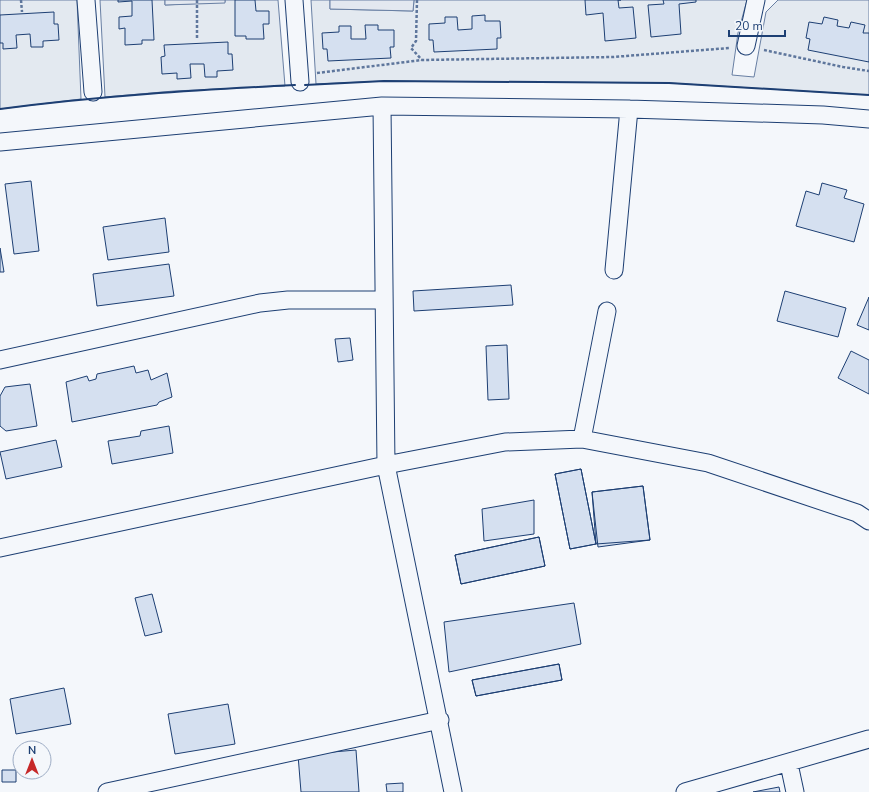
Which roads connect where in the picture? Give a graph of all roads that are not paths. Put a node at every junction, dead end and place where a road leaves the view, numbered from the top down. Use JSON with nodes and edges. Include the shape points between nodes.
{"nodes":[{"id":1,"x":86,"y":0,"type":"edge"},
{"id":2,"x":294,"y":0,"type":"edge"},
{"id":3,"x":756,"y":0,"type":"edge"},
{"id":4,"x":746,"y":46,"type":"road end"},
{"id":5,"x":299,"y":78,"type":"road end"},
{"id":6,"x":93,"y":92,"type":"dead end"},
{"id":7,"x":382,"y":106,"type":"junction"},
{"id":8,"x":628,"y":109,"type":"junction"},
{"id":9,"x":869,"y":119,"type":"edge"},
{"id":10,"x":0,"y":142,"type":"edge"},
{"id":11,"x":614,"y":270,"type":"dead end"},
{"id":12,"x":384,"y":300,"type":"junction"},
{"id":13,"x":607,"y":311,"type":"dead end"},
{"id":14,"x":0,"y":360,"type":"edge"},
{"id":15,"x":582,"y":439,"type":"junction"},
{"id":16,"x":386,"y":465,"type":"junction"},
{"id":17,"x":869,"y":521,"type":"edge"},
{"id":18,"x":0,"y":548,"type":"edge"},
{"id":19,"x":440,"y":720,"type":"junction"},
{"id":20,"x":869,"y":740,"type":"edge"},
{"id":21,"x":788,"y":764,"type":"junction"},
{"id":22,"x":107,"y":792,"type":"edge"},
{"id":23,"x":453,"y":792,"type":"edge"},
{"id":24,"x":685,"y":792,"type":"edge"},
{"id":25,"x":795,"y":792,"type":"edge"}],
"edges":[{"from":1,"to":6,"type":"street"},
{"from":2,"to":5,"type":"street"},
{"from":3,"to":4,"type":"street"},
{"from":7,"to":8,"type":"street"},
{"from":7,"to":10,"type":"street"},
{"from":7,"to":12,"type":"street"},
{"from":8,"to":9,"type":"street","via":[[823,115]]},
{"from":8,"to":11,"type":"street"},
{"from":12,"to":14,"type":"street","via":[[288,300],[260,303]]},
{"from":12,"to":16,"type":"street"},
{"from":13,"to":15,"type":"street"},
{"from":15,"to":16,"type":"street","via":[[505,442]]},
{"from":15,"to":17,"type":"street","via":[[708,463],[857,513]]},
{"from":16,"to":18,"type":"street"},
{"from":16,"to":19,"type":"street"},
{"from":19,"to":22,"type":"street"},
{"from":19,"to":23,"type":"street"},
{"from":20,"to":21,"type":"street"},
{"from":21,"to":24,"type":"street"},
{"from":21,"to":25,"type":"street"}]}
